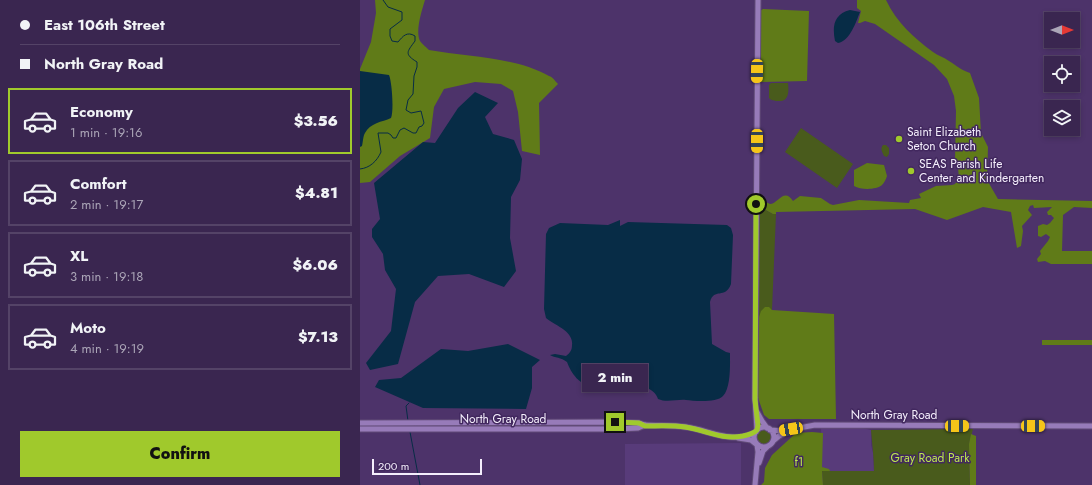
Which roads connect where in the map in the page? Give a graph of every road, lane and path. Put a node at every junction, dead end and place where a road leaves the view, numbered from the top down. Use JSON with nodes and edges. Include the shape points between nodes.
{"nodes":[{"id":1,"x":758,"y":0,"type":"edge"},
{"id":2,"x":756,"y":409,"type":"junction"},
{"id":3,"x":360,"y":423,"type":"edge"},
{"id":4,"x":645,"y":426,"type":"junction"},
{"id":5,"x":1092,"y":426,"type":"edge"},
{"id":6,"x":360,"y":429,"type":"edge"},
{"id":7,"x":769,"y":429,"type":"junction"},
{"id":8,"x":791,"y":429,"type":"junction"},
{"id":9,"x":756,"y":431,"type":"junction"},
{"id":10,"x":737,"y":437,"type":"junction"},
{"id":11,"x":773,"y":441,"type":"junction"},
{"id":12,"x":757,"y":444,"type":"junction"},
{"id":13,"x":768,"y":446,"type":"junction"},
{"id":14,"x":757,"y":470,"type":"junction"},
{"id":15,"x":755,"y":485,"type":"edge"}],
"edges":[{"from":1,"to":2,"type":"street"},
{"from":2,"to":7,"type":"street"},
{"from":2,"to":9,"type":"street"},
{"from":3,"to":4,"type":"street","name":"North Gray Road","via":[[615,422],[639,423]]},
{"from":4,"to":6,"type":"street","name":"North Gray Road","via":[[615,429]]},
{"from":4,"to":10,"type":"street","name":"North Gray Road","via":[[686,427],[718,436]]},
{"from":5,"to":8,"type":"street","name":"North Gray Road","via":[[815,425]]},
{"from":7,"to":8,"type":"street","name":"North Gray Road"},
{"from":7,"to":9,"type":"street"},
{"from":7,"to":11,"type":"street"},
{"from":8,"to":11,"type":"street","name":"North Gray Road"},
{"from":9,"to":10,"type":"street","name":"North Gray Road"},
{"from":9,"to":12,"type":"street","via":[[754,436]]},
{"from":10,"to":12,"type":"street","name":"North Gray Road","via":[[752,440]]},
{"from":11,"to":13,"type":"street"},
{"from":12,"to":13,"type":"street"},
{"from":12,"to":14,"type":"street"},
{"from":13,"to":14,"type":"street","via":[[763,451]]},
{"from":14,"to":15,"type":"street"}]}
